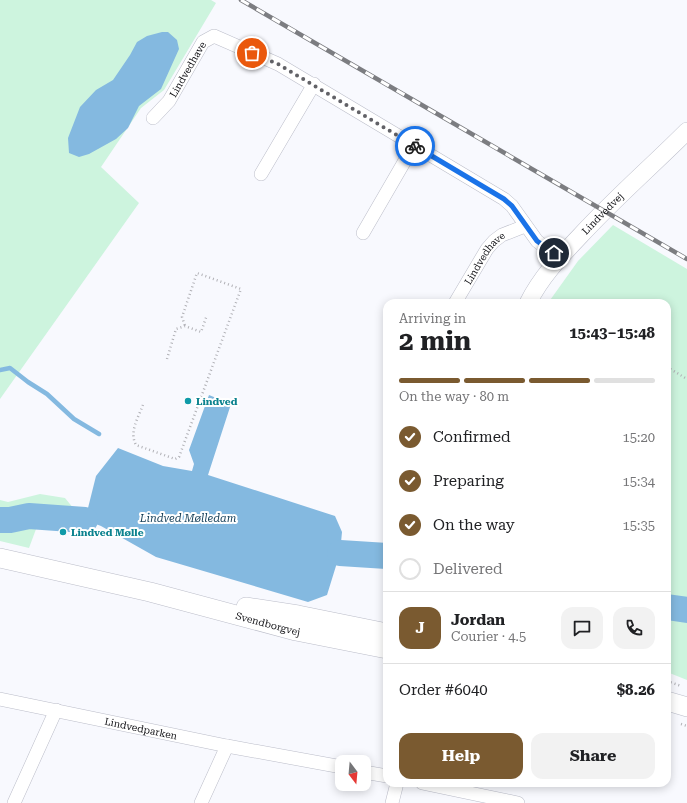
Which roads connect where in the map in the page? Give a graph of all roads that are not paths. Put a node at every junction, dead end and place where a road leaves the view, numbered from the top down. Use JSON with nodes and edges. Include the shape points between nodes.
{"nodes":[{"id":1,"x":314,"y":84,"type":"junction"},
{"id":2,"x":154,"y":118,"type":"dead end"},
{"id":3,"x":687,"y":131,"type":"edge"},
{"id":4,"x":414,"y":145,"type":"junction"},
{"id":5,"x":261,"y":174,"type":"dead end"},
{"id":6,"x":525,"y":226,"type":"junction"},
{"id":7,"x":363,"y":233,"type":"dead end"},
{"id":8,"x":559,"y":258,"type":"junction"},
{"id":9,"x":457,"y":299,"type":"edge"},
{"id":10,"x":530,"y":299,"type":"edge"},
{"id":11,"x":0,"y":558,"type":"edge"},
{"id":12,"x":150,"y":592,"type":"junction"},
{"id":13,"x":383,"y":632,"type":"edge"},
{"id":14,"x":383,"y":649,"type":"edge"},
{"id":15,"x":0,"y":699,"type":"edge"},
{"id":16,"x":671,"y":702,"type":"edge"},
{"id":17,"x":687,"y":707,"type":"edge"},
{"id":18,"x":56,"y":710,"type":"junction"},
{"id":19,"x":227,"y":746,"type":"junction"},
{"id":20,"x":335,"y":767,"type":"edge"},
{"id":21,"x":371,"y":773,"type":"edge"},
{"id":22,"x":383,"y":775,"type":"edge"},
{"id":23,"x":396,"y":787,"type":"edge"},
{"id":24,"x":441,"y":787,"type":"edge"},
{"id":25,"x":14,"y":803,"type":"edge"},
{"id":26,"x":201,"y":803,"type":"edge"},
{"id":27,"x":392,"y":803,"type":"edge"},
{"id":28,"x":518,"y":803,"type":"edge"}],
"edges":[{"from":1,"to":2,"type":"street","name":"Lindvedhave","via":[[278,64],[214,36],[203,42],[169,101]]},
{"from":1,"to":4,"type":"street","name":"Lindvedhave"},
{"from":1,"to":5,"type":"street"},
{"from":3,"to":8,"type":"street","name":"Lindvedvej","via":[[603,211]]},
{"from":4,"to":6,"type":"street","name":"Lindvedhave","via":[[504,199],[512,206]]},
{"from":4,"to":7,"type":"street"},
{"from":6,"to":8,"type":"street","name":"Lindvedhave","via":[[537,241]]},
{"from":6,"to":9,"type":"street","name":"Lindvedhave","via":[[494,241]]},
{"from":8,"to":10,"type":"street","name":"Lindvedvej","via":[[545,274]]},
{"from":11,"to":12,"type":"main road","name":"Svendborgvej"},
{"from":12,"to":13,"type":"main road","name":"Svendborgvej","via":[[298,615]]},
{"from":12,"to":14,"type":"main road","name":"Svendborgvej","via":[[296,631]]},
{"from":15,"to":18,"type":"street","name":"Lindvedparken"},
{"from":16,"to":17,"type":"main road"},
{"from":18,"to":19,"type":"street","name":"Lindvedparken"},
{"from":18,"to":25,"type":"street"},
{"from":19,"to":20,"type":"street","name":"Lindvedparken"},
{"from":19,"to":26,"type":"street"},
{"from":21,"to":22,"type":"street"},
{"from":23,"to":27,"type":"street"},
{"from":24,"to":28,"type":"street"}]}
